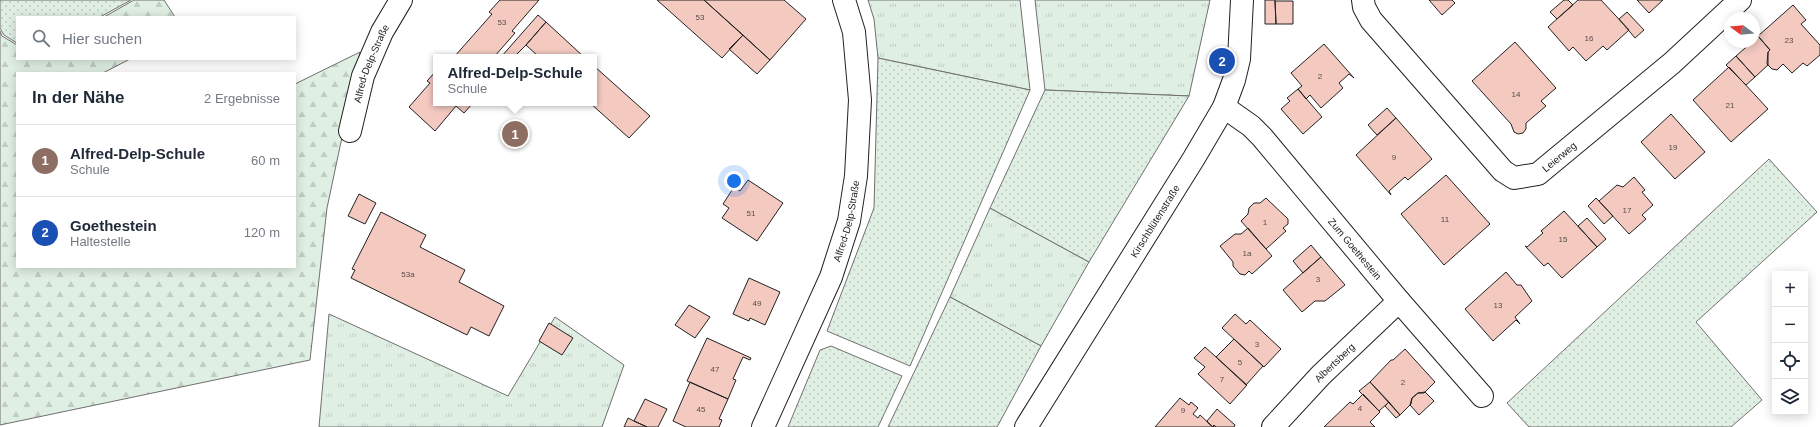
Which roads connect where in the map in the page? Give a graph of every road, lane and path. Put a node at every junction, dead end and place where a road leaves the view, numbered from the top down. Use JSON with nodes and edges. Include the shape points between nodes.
{"nodes":[{"id":1,"x":401,"y":0,"type":"edge"},
{"id":2,"x":844,"y":0,"type":"edge"},
{"id":3,"x":1242,"y":0,"type":"edge"},
{"id":4,"x":1363,"y":0,"type":"edge"},
{"id":5,"x":1740,"y":0,"type":"edge"},
{"id":6,"x":1224,"y":107,"type":"junction"},
{"id":7,"x":350,"y":131,"type":"dead end"},
{"id":8,"x":1399,"y":301,"type":"junction"},
{"id":9,"x":1482,"y":396,"type":"dead end"},
{"id":10,"x":763,"y":427,"type":"edge"},
{"id":11,"x":1026,"y":427,"type":"edge"},
{"id":12,"x":1273,"y":427,"type":"edge"}],
"edges":[{"from":1,"to":7,"type":"street","name":"Alfred-Delp-Straße","via":[[382,32],[363,76]]},
{"from":2,"to":10,"type":"street","name":"Alfred-Delp-Straße","via":[[854,32],[860,100],[856,176],[849,221],[831,277]]},
{"from":3,"to":6,"type":"street","name":"Kirschblütenstraße","via":[[1238,59],[1234,80]]},
{"from":4,"to":5,"type":"street","name":"Leierweg","via":[[1371,20],[1502,171],[1514,178],[1538,174],[1672,62]]},
{"from":6,"to":8,"type":"street","name":"Zum Goethestein","via":[[1262,137]]},
{"from":6,"to":11,"type":"street","name":"Kirschblütenstraße"},
{"from":8,"to":9,"type":"street","name":"Zum Goethestein"},
{"from":8,"to":12,"type":"street","name":"Albertsberg","via":[[1321,375]]}]}
